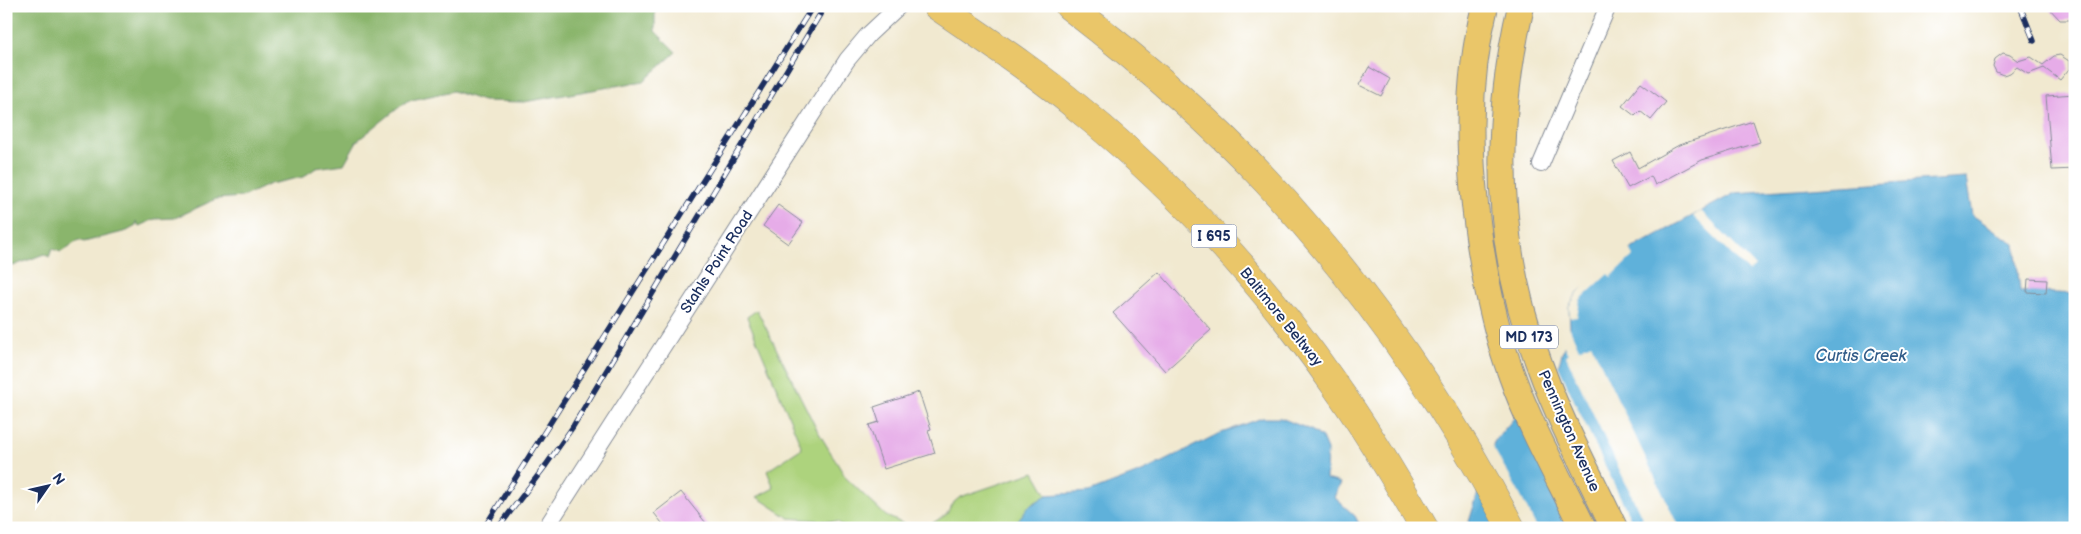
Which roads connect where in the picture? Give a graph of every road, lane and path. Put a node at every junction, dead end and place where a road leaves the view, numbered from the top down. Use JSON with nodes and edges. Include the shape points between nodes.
{"nodes":[{"id":1,"x":899,"y":6,"type":"edge"},
{"id":2,"x":938,"y":6,"type":"edge"},
{"id":3,"x":1069,"y":6,"type":"edge"},
{"id":4,"x":1486,"y":6,"type":"edge"},
{"id":5,"x":1521,"y":6,"type":"edge"},
{"id":6,"x":1608,"y":6,"type":"edge"},
{"id":7,"x":1541,"y":164,"type":"dead end"},
{"id":8,"x":546,"y":528,"type":"edge"},
{"id":9,"x":1424,"y":528,"type":"edge"},
{"id":10,"x":1511,"y":528,"type":"edge"},
{"id":11,"x":1583,"y":528,"type":"edge"},
{"id":12,"x":1614,"y":528,"type":"edge"}],
"edges":[{"from":1,"to":8,"type":"street","name":"Stahls Point Road","via":[[847,60]]},
{"from":2,"to":9,"type":"highway","name":"Baltimore Beltway","number":"I 695","via":[[1078,108],[1213,234],[1275,306],[1334,383]]},
{"from":3,"to":10,"type":"highway","via":[[1197,113],[1267,182],[1334,259],[1390,332],[1447,415]]},
{"from":4,"to":11,"type":"main road","name":"Pennington Avenue","number":"MD 173","via":[[1471,80],[1470,166],[1482,256],[1495,325],[1516,386]]},
{"from":5,"to":12,"type":"main road","name":"Pennington Avenue","number":"MD 173","via":[[1506,84],[1502,130],[1503,202],[1512,268],[1522,314],[1539,366]]},
{"from":6,"to":7,"type":"street"}]}
